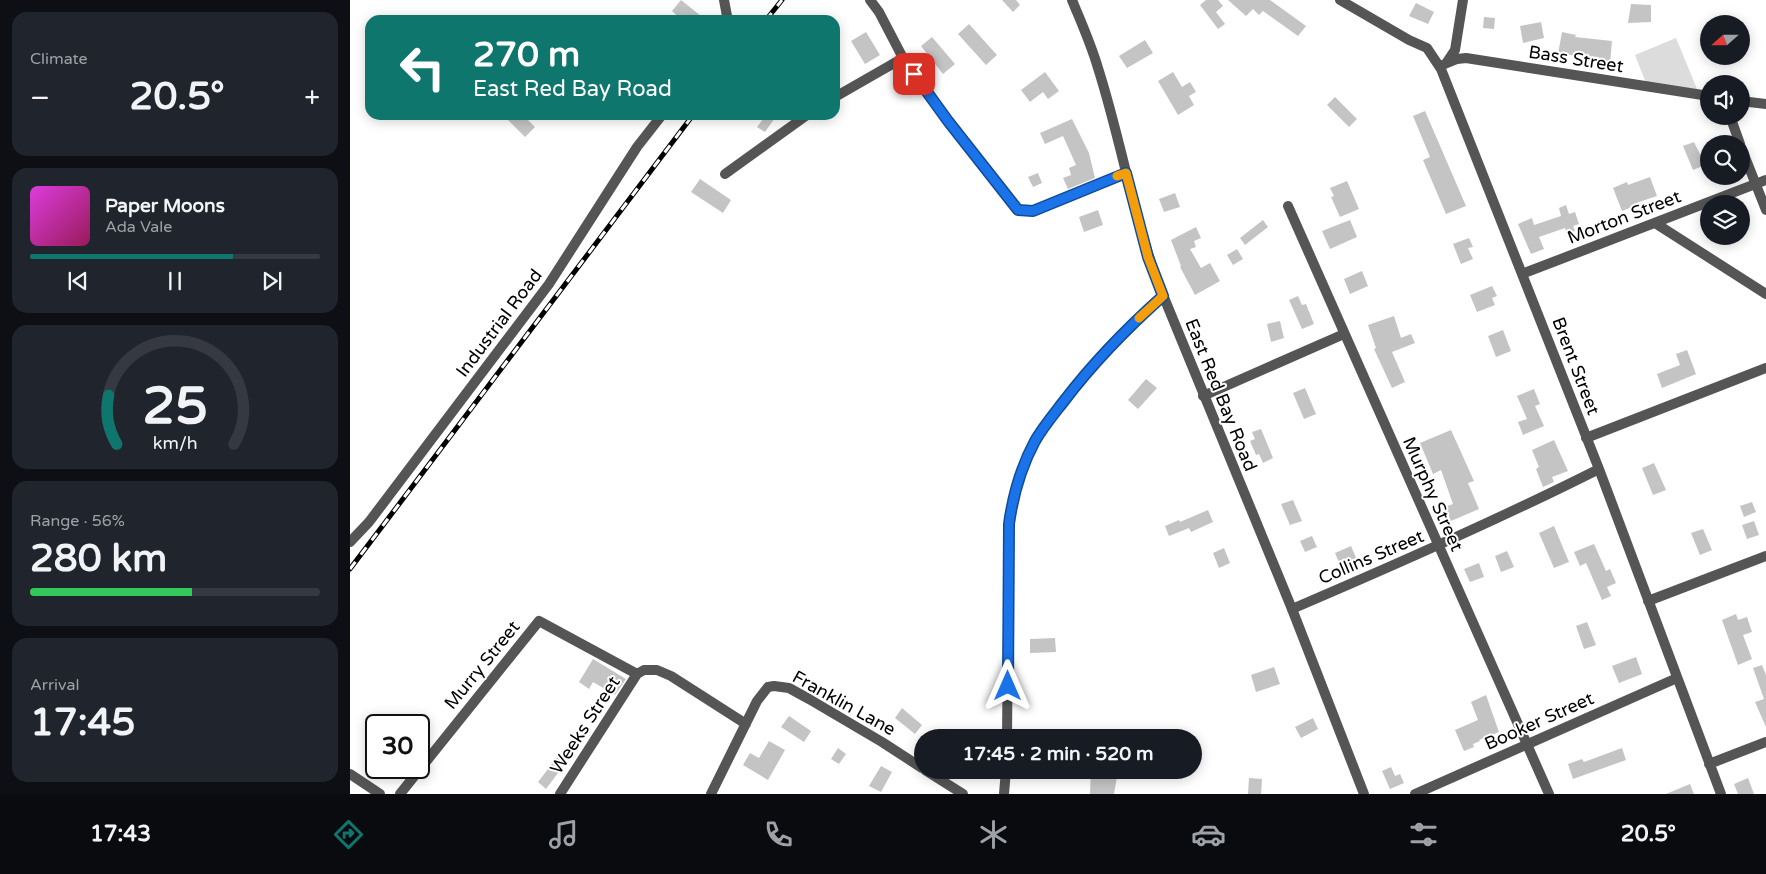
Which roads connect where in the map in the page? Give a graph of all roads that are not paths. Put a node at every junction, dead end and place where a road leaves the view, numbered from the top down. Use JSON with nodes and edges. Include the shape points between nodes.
{"nodes":[{"id":1,"x":870,"y":0,"type":"edge"},
{"id":2,"x":1072,"y":0,"type":"edge"},
{"id":3,"x":1340,"y":0,"type":"edge"},
{"id":4,"x":1463,"y":0,"type":"edge"},
{"id":5,"x":724,"y":2,"type":"edge"},
{"id":6,"x":725,"y":15,"type":"edge"},
{"id":7,"x":903,"y":58,"type":"junction"},
{"id":8,"x":1440,"y":66,"type":"junction"},
{"id":9,"x":840,"y":94,"type":"edge"},
{"id":10,"x":1700,"y":95,"type":"edge"},
{"id":11,"x":1750,"y":102,"type":"edge"},
{"id":12,"x":1766,"y":104,"type":"edge"},
{"id":13,"x":658,"y":120,"type":"edge"},
{"id":14,"x":800,"y":120,"type":"edge"},
{"id":15,"x":1750,"y":168,"type":"edge"},
{"id":16,"x":1126,"y":173,"type":"junction"},
{"id":17,"x":725,"y":174,"type":"dead end"},
{"id":18,"x":1766,"y":180,"type":"edge"},
{"id":19,"x":1756,"y":184,"type":"junction"},
{"id":20,"x":1288,"y":206,"type":"dead end"},
{"id":21,"x":1766,"y":210,"type":"edge"},
{"id":22,"x":1655,"y":223,"type":"junction"},
{"id":23,"x":1522,"y":274,"type":"junction"},
{"id":24,"x":1766,"y":294,"type":"edge"},
{"id":25,"x":1163,"y":296,"type":"junction"},
{"id":26,"x":1344,"y":334,"type":"junction"},
{"id":27,"x":1766,"y":368,"type":"edge"},
{"id":28,"x":1203,"y":396,"type":"junction"},
{"id":29,"x":1586,"y":438,"type":"junction"},
{"id":30,"x":1599,"y":469,"type":"junction"},
{"id":31,"x":350,"y":542,"type":"edge"},
{"id":32,"x":1439,"y":546,"type":"junction"},
{"id":33,"x":1766,"y":556,"type":"edge"},
{"id":34,"x":1648,"y":601,"type":"junction"},
{"id":35,"x":1292,"y":609,"type":"junction"},
{"id":36,"x":637,"y":674,"type":"junction"},
{"id":37,"x":1677,"y":678,"type":"junction"},
{"id":38,"x":746,"y":724,"type":"junction"},
{"id":39,"x":1007,"y":729,"type":"edge"},
{"id":40,"x":1766,"y":742,"type":"edge"},
{"id":41,"x":1527,"y":744,"type":"junction"},
{"id":42,"x":914,"y":763,"type":"edge"},
{"id":43,"x":1709,"y":764,"type":"junction"},
{"id":44,"x":350,"y":774,"type":"edge"},
{"id":45,"x":940,"y":779,"type":"edge"},
{"id":46,"x":1005,"y":779,"type":"edge"},
{"id":47,"x":380,"y":794,"type":"edge"},
{"id":48,"x":400,"y":794,"type":"edge"},
{"id":49,"x":560,"y":794,"type":"edge"},
{"id":50,"x":711,"y":794,"type":"edge"},
{"id":51,"x":963,"y":794,"type":"edge"},
{"id":52,"x":1004,"y":794,"type":"edge"},
{"id":53,"x":1364,"y":794,"type":"edge"},
{"id":54,"x":1415,"y":794,"type":"edge"},
{"id":55,"x":1549,"y":794,"type":"edge"},
{"id":56,"x":1721,"y":794,"type":"edge"}],
"edges":[{"from":1,"to":7,"type":"street"},
{"from":2,"to":16,"type":"street","name":"East Red Bay Road","via":[[1098,67]]},
{"from":3,"to":8,"type":"street","name":"Brent Street","via":[[1427,48]]},
{"from":4,"to":8,"type":"street","via":[[1455,50],[1449,61]]},
{"from":5,"to":6,"type":"street"},
{"from":7,"to":9,"type":"street"},
{"from":7,"to":16,"type":"street","via":[[1018,210],[1033,211]]},
{"from":8,"to":10,"type":"street","name":"Bass Street","via":[[1466,58]]},
{"from":8,"to":23,"type":"street","name":"Brent Street"},
{"from":11,"to":12,"type":"street"},
{"from":13,"to":31,"type":"street","name":"Industrial Road","via":[[637,147],[549,284],[369,522]]},
{"from":14,"to":17,"type":"street"},
{"from":15,"to":19,"type":"street"},
{"from":16,"to":25,"type":"street","name":"East Red Bay Road"},
{"from":18,"to":19,"type":"street","name":"Morton Street"},
{"from":19,"to":21,"type":"street"},
{"from":19,"to":22,"type":"street","name":"Morton Street"},
{"from":20,"to":26,"type":"street","name":"Murphy Street"},
{"from":22,"to":23,"type":"street","name":"Morton Street"},
{"from":22,"to":24,"type":"street"},
{"from":23,"to":29,"type":"street","name":"Brent Street"},
{"from":25,"to":28,"type":"street","name":"East Red Bay Road"},
{"from":25,"to":39,"type":"street","via":[[1077,384],[1044,426],[1020,475],[1009,524]]},
{"from":26,"to":28,"type":"street"},
{"from":26,"to":32,"type":"street","name":"Murphy Street"},
{"from":27,"to":29,"type":"street"},
{"from":28,"to":35,"type":"street","name":"East Red Bay Road"},
{"from":29,"to":30,"type":"street","name":"Brent Street"},
{"from":30,"to":32,"type":"street","name":"Collins Street"},
{"from":30,"to":34,"type":"street","name":"Brent Street"},
{"from":32,"to":35,"type":"street","name":"Collins Street"},
{"from":32,"to":41,"type":"street","name":"Murphy Street"},
{"from":33,"to":34,"type":"street"},
{"from":34,"to":37,"type":"street","name":"Brent Street"},
{"from":35,"to":53,"type":"street","name":"East Red Bay Road"},
{"from":36,"to":38,"type":"street","via":[[652,669],[664,673]]},
{"from":36,"to":48,"type":"street","name":"Murry Street","via":[[538,621]]},
{"from":36,"to":49,"type":"street","name":"Weeks Street"},
{"from":37,"to":41,"type":"street","name":"Booker Street"},
{"from":37,"to":43,"type":"street","name":"Brent Street"},
{"from":38,"to":42,"type":"street","name":"Franklin Lane","via":[[768,687],[788,688]]},
{"from":38,"to":50,"type":"street"},
{"from":40,"to":43,"type":"street"},
{"from":41,"to":54,"type":"street","name":"Booker Street"},
{"from":41,"to":55,"type":"street","name":"Murphy Street"},
{"from":43,"to":56,"type":"street","name":"Brent Street"},
{"from":44,"to":47,"type":"street"},
{"from":45,"to":51,"type":"street","name":"Franklin Lane"},
{"from":46,"to":52,"type":"street"}]}
